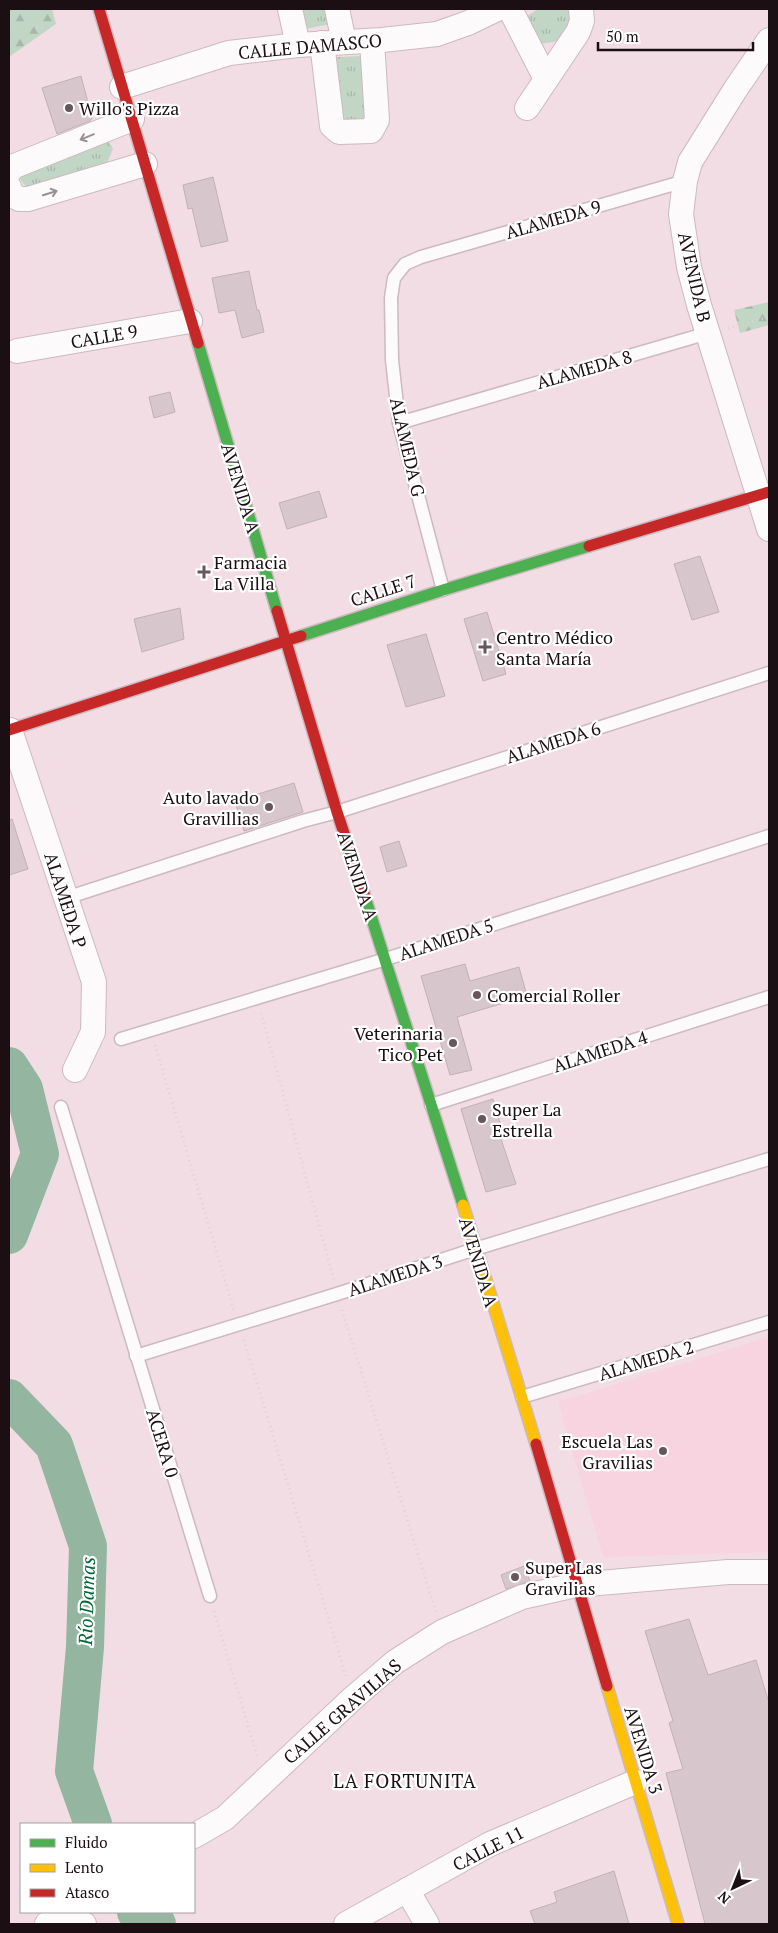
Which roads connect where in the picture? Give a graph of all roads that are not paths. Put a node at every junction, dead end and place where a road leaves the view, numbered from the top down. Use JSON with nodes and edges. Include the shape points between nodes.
{"nodes":[{"id":1,"x":99,"y":9,"type":"edge"},
{"id":2,"x":290,"y":9,"type":"edge"},
{"id":3,"x":337,"y":9,"type":"edge"},
{"id":4,"x":497,"y":9,"type":"edge"},
{"id":5,"x":510,"y":9,"type":"edge"},
{"id":6,"x":581,"y":9,"type":"edge"},
{"id":7,"x":769,"y":40,"type":"edge"},
{"id":8,"x":372,"y":41,"type":"junction"},
{"id":9,"x":333,"y":43,"type":"junction"},
{"id":10,"x":298,"y":45,"type":"junction"},
{"id":11,"x":546,"y":79,"type":"junction"},
{"id":12,"x":122,"y":87,"type":"junction"},
{"id":13,"x":527,"y":108,"type":"dead end"},
{"id":14,"x":132,"y":119,"type":"junction"},
{"id":15,"x":145,"y":164,"type":"junction"},
{"id":16,"x":9,"y":172,"type":"edge"},
{"id":17,"x":685,"y":180,"type":"junction"},
{"id":18,"x":9,"y":187,"type":"edge"},
{"id":19,"x":421,"y":256,"type":"joint"},
{"id":20,"x":190,"y":321,"type":"junction"},
{"id":21,"x":708,"y":333,"type":"junction"},
{"id":22,"x":17,"y":351,"type":"dead end"},
{"id":23,"x":399,"y":423,"type":"junction"},
{"id":24,"x":764,"y":493,"type":"edge"},
{"id":25,"x":769,"y":529,"type":"edge"},
{"id":26,"x":443,"y":590,"type":"junction"},
{"id":27,"x":287,"y":639,"type":"junction"},
{"id":28,"x":769,"y":673,"type":"edge"},
{"id":29,"x":9,"y":730,"type":"edge"},
{"id":30,"x":337,"y":812,"type":"junction"},
{"id":31,"x":769,"y":836,"type":"edge"},
{"id":32,"x":66,"y":898,"type":"junction"},
{"id":33,"x":386,"y":959,"type":"junction"},
{"id":34,"x":769,"y":997,"type":"edge"},
{"id":35,"x":121,"y":1039,"type":"dead end"},
{"id":36,"x":74,"y":1070,"type":"dead end"},
{"id":37,"x":431,"y":1105,"type":"junction"},
{"id":38,"x":61,"y":1107,"type":"dead end"},
{"id":39,"x":769,"y":1159,"type":"edge"},
{"id":40,"x":475,"y":1249,"type":"junction"},
{"id":41,"x":769,"y":1322,"type":"edge"},
{"id":42,"x":136,"y":1356,"type":"junction"},
{"id":43,"x":522,"y":1397,"type":"junction"},
{"id":44,"x":769,"y":1572,"type":"edge"},
{"id":45,"x":576,"y":1585,"type":"junction"},
{"id":46,"x":210,"y":1596,"type":"road end"},
{"id":47,"x":635,"y":1782,"type":"junction"},
{"id":48,"x":195,"y":1835,"type":"edge"},
{"id":49,"x":407,"y":1890,"type":"junction"},
{"id":50,"x":346,"y":1924,"type":"edge"},
{"id":51,"x":427,"y":1924,"type":"edge"},
{"id":52,"x":678,"y":1924,"type":"edge"}],
"edges":[{"from":1,"to":12,"type":"street","name":"AVENIDA A"},
{"from":2,"to":10,"type":"street"},
{"from":3,"to":9,"type":"street"},
{"from":4,"to":8,"type":"street","name":"CALLE DAMASCO","via":[[437,34]]},
{"from":5,"to":11,"type":"street"},
{"from":6,"to":11,"type":"street","via":[[582,21],[578,32]]},
{"from":7,"to":17,"type":"street","name":"AVENIDA B","via":[[690,162]]},
{"from":8,"to":9,"type":"street","name":"CALLE DAMASCO"},
{"from":8,"to":9,"type":"street","via":[[377,120],[371,131],[339,132],[332,126]]},
{"from":9,"to":10,"type":"street","name":"CALLE DAMASCO"},
{"from":10,"to":12,"type":"street","name":"CALLE DAMASCO","via":[[229,53]]},
{"from":11,"to":13,"type":"street"},
{"from":12,"to":14,"type":"street","name":"AVENIDA A"},
{"from":14,"to":15,"type":"street","name":"AVENIDA A"},
{"from":14,"to":16,"type":"street","one_way":true,"via":[[12,167]]},
{"from":18,"to":15,"type":"street","one_way":true,"via":[[10,193],[19,199],[28,199]]},
{"from":15,"to":20,"type":"street","name":"AVENIDA A"},
{"from":17,"to":19,"type":"lane","name":"ALAMEDA 9"},
{"from":17,"to":21,"type":"street","name":"AVENIDA B","via":[[681,214],[689,267]]},
{"from":19,"to":23,"type":"lane","name":"ALAMEDA G","via":[[405,264],[394,278],[391,298],[392,360]]},
{"from":20,"to":22,"type":"street","name":"CALLE 9"},
{"from":20,"to":27,"type":"street","name":"AVENIDA A"},
{"from":21,"to":23,"type":"lane","name":"ALAMEDA 8"},
{"from":21,"to":24,"type":"street","name":"AVENIDA B"},
{"from":23,"to":26,"type":"lane","name":"ALAMEDA G"},
{"from":24,"to":25,"type":"street","name":"AVENIDA B"},
{"from":24,"to":26,"type":"street","name":"CALLE 7"},
{"from":26,"to":27,"type":"street","name":"CALLE 7"},
{"from":27,"to":29,"type":"street","name":"CALLE 7"},
{"from":27,"to":30,"type":"street","name":"AVENIDA A"},
{"from":28,"to":30,"type":"lane","name":"ALAMEDA 6"},
{"from":29,"to":32,"type":"street","name":"ALAMEDA P"},
{"from":30,"to":32,"type":"lane","via":[[303,820]]},
{"from":30,"to":33,"type":"street","name":"AVENIDA A"},
{"from":31,"to":33,"type":"lane","name":"ALAMEDA 5"},
{"from":32,"to":36,"type":"street","name":"ALAMEDA P","via":[[94,982],[93,1032]]},
{"from":33,"to":35,"type":"lane","name":"ALAMEDA 5"},
{"from":33,"to":37,"type":"street","name":"AVENIDA A"},
{"from":34,"to":37,"type":"lane","name":"ALAMEDA 4"},
{"from":37,"to":40,"type":"street","name":"AVENIDA A"},
{"from":38,"to":42,"type":"lane","name":"ACERA 0"},
{"from":39,"to":40,"type":"lane","name":"ALAMEDA 3"},
{"from":40,"to":42,"type":"lane","name":"ALAMEDA 3"},
{"from":40,"to":43,"type":"street","name":"AVENIDA A"},
{"from":41,"to":43,"type":"lane","name":"ALAMEDA 2"},
{"from":42,"to":46,"type":"lane","name":"ACERA 0"},
{"from":43,"to":45,"type":"street","name":"AVENIDA A"},
{"from":44,"to":45,"type":"street","name":"CALLE GRAVILIAS","via":[[728,1572]]},
{"from":45,"to":47,"type":"street","name":"AVENIDA 3"},
{"from":45,"to":48,"type":"street","name":"CALLE GRAVILIAS","via":[[522,1598],[442,1632],[395,1662],[224,1818]]},
{"from":47,"to":49,"type":"street","name":"CALLE 11","via":[[490,1844]]},
{"from":47,"to":52,"type":"street","name":"AVENIDA 3"},
{"from":49,"to":50,"type":"street","name":"CALLE 11"},
{"from":49,"to":51,"type":"street"}]}
